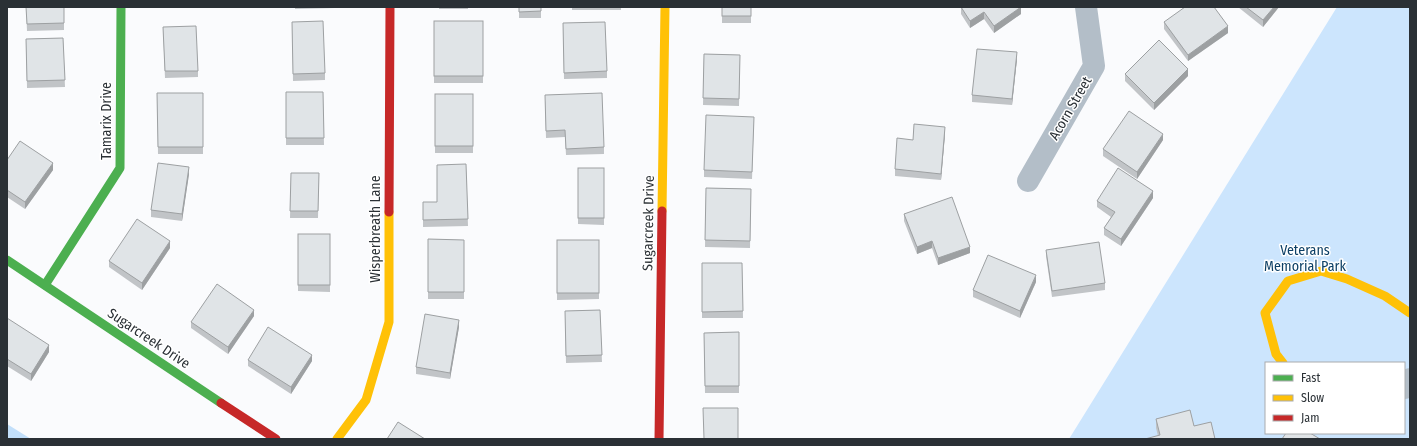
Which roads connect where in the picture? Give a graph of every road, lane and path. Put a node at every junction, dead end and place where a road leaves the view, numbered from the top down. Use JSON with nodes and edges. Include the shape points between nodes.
{"nodes":[{"id":1,"x":121,"y":7,"type":"edge"},
{"id":2,"x":390,"y":7,"type":"edge"},
{"id":3,"x":665,"y":7,"type":"edge"},
{"id":4,"x":1086,"y":7,"type":"edge"},
{"id":5,"x":1028,"y":181,"type":"dead end"},
{"id":6,"x":7,"y":260,"type":"edge"},
{"id":7,"x":45,"y":285,"type":"junction"},
{"id":8,"x":1410,"y":313,"type":"edge"},
{"id":9,"x":1282,"y":362,"type":"edge"},
{"id":10,"x":276,"y":439,"type":"edge"},
{"id":11,"x":337,"y":439,"type":"edge"},
{"id":12,"x":659,"y":439,"type":"edge"}],
"edges":[{"from":1,"to":7,"type":"street","name":"Tamarix Drive","via":[[120,168]]},
{"from":2,"to":11,"type":"street","name":"Wisperbreath Lane","via":[[389,322],[366,400]]},
{"from":3,"to":12,"type":"street","name":"Sugarcreek Drive"},
{"from":4,"to":5,"type":"street","name":"Acorn Street","via":[[1094,66]]},
{"from":6,"to":7,"type":"street","name":"Sugarcreek Drive"},
{"from":7,"to":10,"type":"street","name":"Sugarcreek Drive"},
{"from":8,"to":9,"type":"street","via":[[1385,296],[1347,279],[1321,271],[1288,281],[1265,313],[1276,354]]}]}
